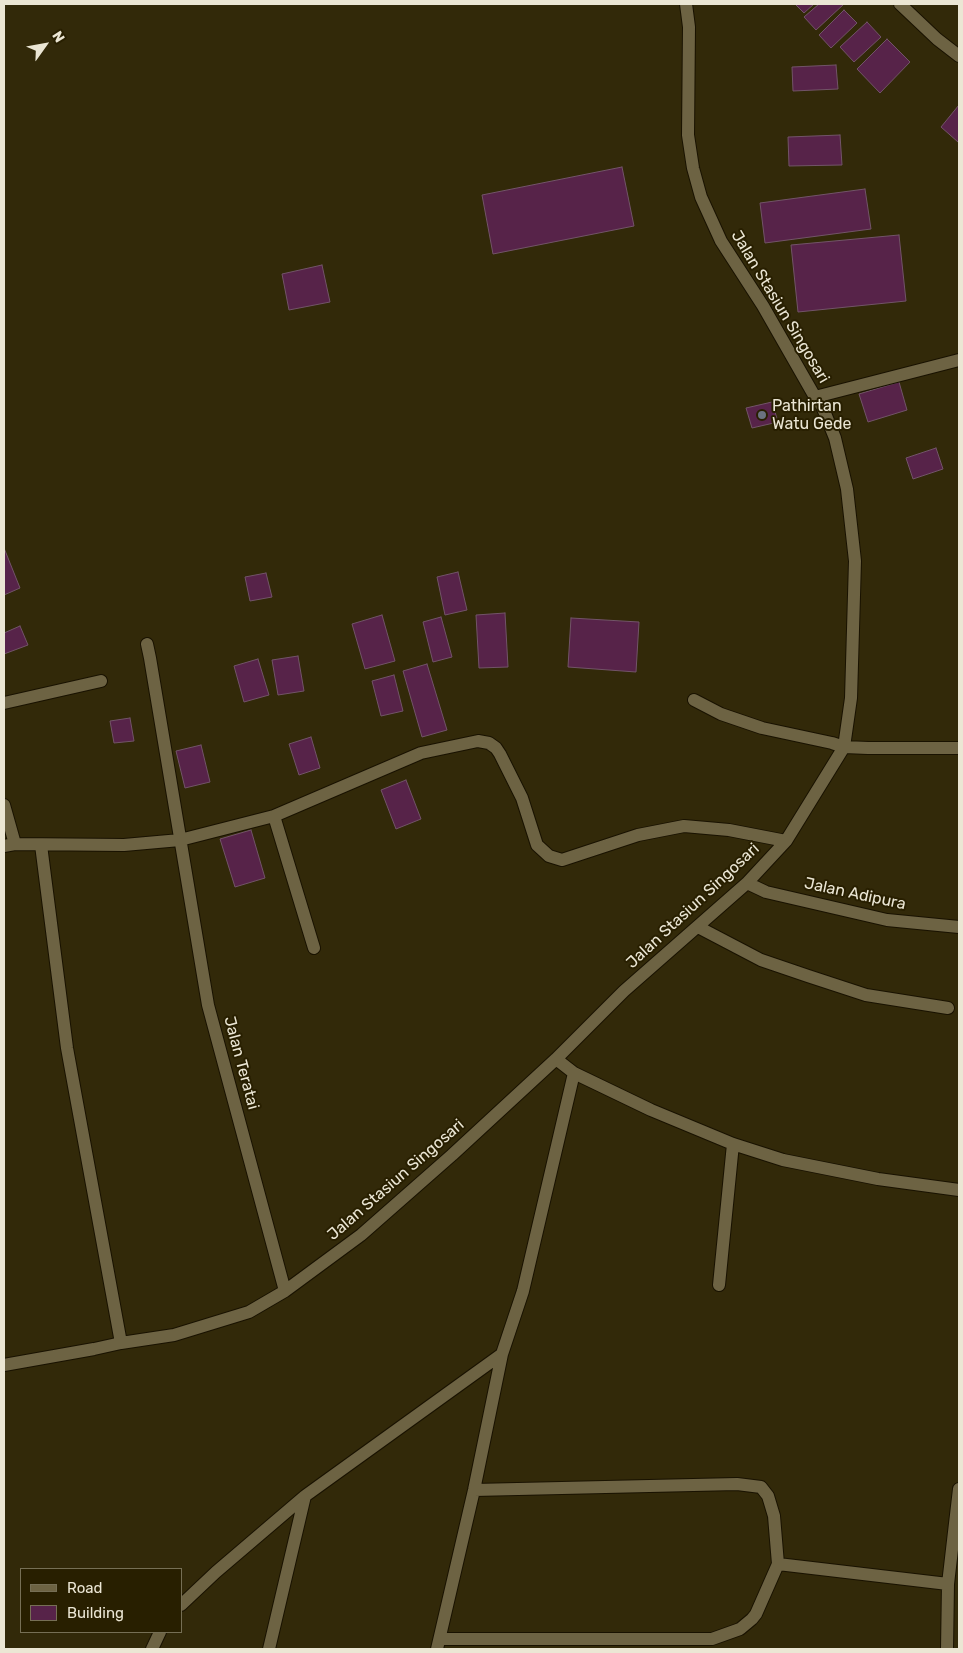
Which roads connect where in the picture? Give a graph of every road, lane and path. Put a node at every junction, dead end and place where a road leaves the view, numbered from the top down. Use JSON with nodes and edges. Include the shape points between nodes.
{"nodes":[{"id":1,"x":686,"y":4,"type":"edge"},
{"id":2,"x":900,"y":4,"type":"edge"},
{"id":3,"x":959,"y":56,"type":"edge"},
{"id":4,"x":959,"y":360,"type":"edge"},
{"id":5,"x":815,"y":397,"type":"junction"},
{"id":6,"x":147,"y":644,"type":"dead end"},
{"id":7,"x":101,"y":681,"type":"dead end"},
{"id":8,"x":694,"y":700,"type":"dead end"},
{"id":9,"x":4,"y":703,"type":"edge"},
{"id":10,"x":844,"y":747,"type":"junction"},
{"id":11,"x":959,"y":748,"type":"edge"},
{"id":12,"x":4,"y":805,"type":"edge"},
{"id":13,"x":274,"y":816,"type":"junction"},
{"id":14,"x":180,"y":840,"type":"junction"},
{"id":15,"x":786,"y":841,"type":"junction"},
{"id":16,"x":9,"y":845,"type":"edge"},
{"id":17,"x":41,"y":845,"type":"junction"},
{"id":18,"x":747,"y":883,"type":"junction"},
{"id":19,"x":698,"y":927,"type":"junction"},
{"id":20,"x":959,"y":927,"type":"edge"},
{"id":21,"x":314,"y":948,"type":"dead end"},
{"id":22,"x":948,"y":1008,"type":"dead end"},
{"id":23,"x":556,"y":1058,"type":"junction"},
{"id":24,"x":574,"y":1072,"type":"junction"},
{"id":25,"x":733,"y":1144,"type":"junction"},
{"id":26,"x":959,"y":1190,"type":"edge"},
{"id":27,"x":719,"y":1285,"type":"dead end"},
{"id":28,"x":285,"y":1291,"type":"junction"},
{"id":29,"x":121,"y":1343,"type":"junction"},
{"id":30,"x":502,"y":1354,"type":"junction"},
{"id":31,"x":4,"y":1365,"type":"edge"},
{"id":32,"x":959,"y":1489,"type":"edge"},
{"id":33,"x":474,"y":1490,"type":"junction"},
{"id":34,"x":305,"y":1496,"type":"junction"},
{"id":35,"x":778,"y":1564,"type":"junction"},
{"id":36,"x":948,"y":1584,"type":"junction"},
{"id":37,"x":182,"y":1604,"type":"edge"},
{"id":38,"x":160,"y":1633,"type":"edge"},
{"id":39,"x":439,"y":1644,"type":"edge"},
{"id":40,"x":152,"y":1649,"type":"edge"},
{"id":41,"x":269,"y":1649,"type":"edge"},
{"id":42,"x":947,"y":1649,"type":"edge"}],
"edges":[{"from":1,"to":5,"type":"street","name":"Jalan Stasiun Singosari","via":[[689,27],[688,136],[701,197],[721,241],[764,306]]},
{"from":2,"to":3,"type":"street"},
{"from":4,"to":5,"type":"street"},
{"from":5,"to":10,"type":"street","name":"Jalan Stasiun Singosari","via":[[835,438],[847,489],[854,561],[851,698]]},
{"from":6,"to":14,"type":"street","name":"Jalan Teratai"},
{"from":7,"to":9,"type":"street"},
{"from":8,"to":10,"type":"street","via":[[721,714],[762,728]]},
{"from":10,"to":11,"type":"street"},
{"from":10,"to":15,"type":"street","name":"Jalan Stasiun Singosari"},
{"from":12,"to":16,"type":"street"},
{"from":13,"to":14,"type":"street"},
{"from":13,"to":15,"type":"street","via":[[421,753],[478,741],[496,748],[500,754],[522,798],[538,844],[549,856],[562,860],[638,835],[684,826],[729,830]]},
{"from":13,"to":21,"type":"street"},
{"from":14,"to":17,"type":"street","via":[[124,845]]},
{"from":14,"to":28,"type":"street","name":"Jalan Teratai","via":[[208,1005]]},
{"from":15,"to":18,"type":"street","name":"Jalan Stasiun Singosari"},
{"from":16,"to":17,"type":"street"},
{"from":17,"to":29,"type":"street","via":[[67,1048]]},
{"from":18,"to":19,"type":"street","name":"Jalan Stasiun Singosari"},
{"from":18,"to":20,"type":"street","name":"Jalan Adipura","via":[[766,892],[887,920]]},
{"from":19,"to":22,"type":"street","via":[[761,960],[825,982],[866,995]]},
{"from":19,"to":23,"type":"street","name":"Jalan Stasiun Singosari","via":[[624,991]]},
{"from":23,"to":24,"type":"street"},
{"from":23,"to":28,"type":"street","name":"Jalan Stasiun Singosari","via":[[361,1235]]},
{"from":24,"to":25,"type":"street","via":[[651,1110]]},
{"from":24,"to":30,"type":"street","via":[[523,1291]]},
{"from":25,"to":26,"type":"street","via":[[783,1160]]},
{"from":25,"to":27,"type":"street"},
{"from":28,"to":29,"type":"street","name":"Jalan Stasiun Singosari","via":[[249,1312],[174,1335]]},
{"from":29,"to":31,"type":"street","name":"Jalan Stasiun Singosari"},
{"from":30,"to":33,"type":"street"},
{"from":30,"to":34,"type":"street"},
{"from":32,"to":36,"type":"street"},
{"from":33,"to":35,"type":"street","via":[[737,1484],[761,1487],[768,1496],[774,1516]]},
{"from":33,"to":39,"type":"street"},
{"from":34,"to":37,"type":"street"},
{"from":34,"to":41,"type":"street"},
{"from":35,"to":36,"type":"street"},
{"from":35,"to":39,"type":"street","via":[[752,1619],[740,1629],[712,1639]]},
{"from":36,"to":42,"type":"street"},
{"from":38,"to":40,"type":"street"}]}
